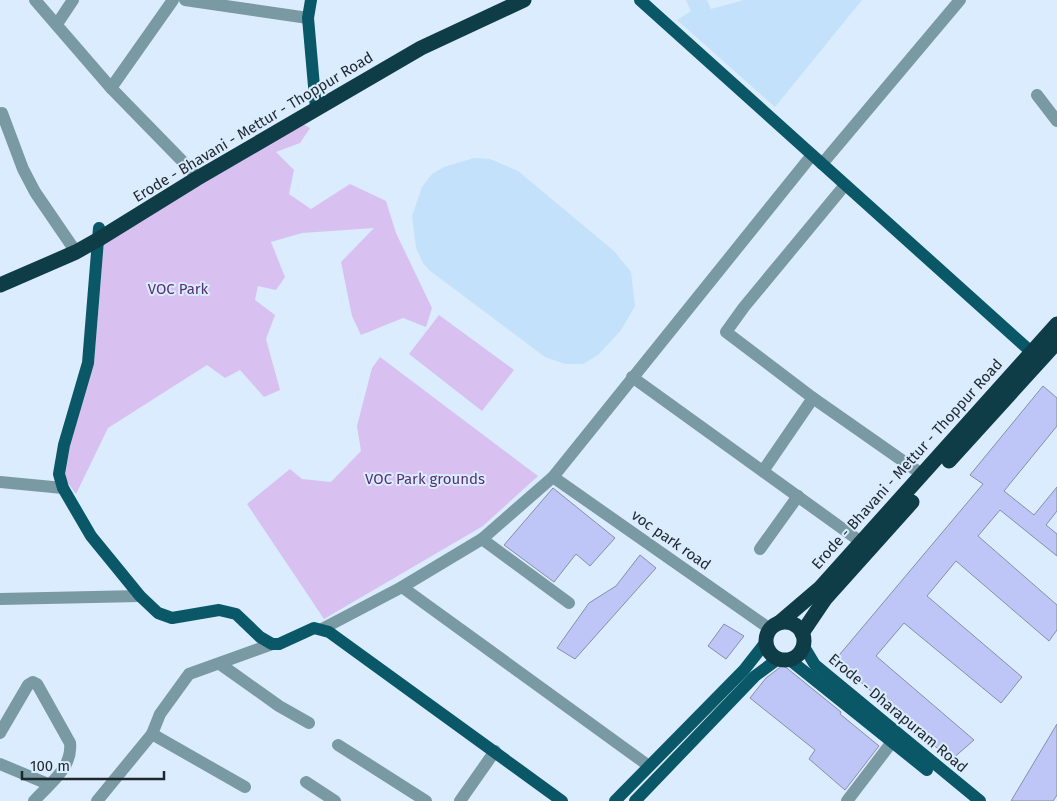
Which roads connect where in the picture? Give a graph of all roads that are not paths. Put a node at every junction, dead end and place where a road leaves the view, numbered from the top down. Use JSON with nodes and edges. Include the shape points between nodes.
{"nodes":[{"id":1,"x":35,"y":0,"type":"edge"},
{"id":2,"x":73,"y":0,"type":"edge"},
{"id":3,"x":173,"y":0,"type":"edge"},
{"id":4,"x":185,"y":0,"type":"edge"},
{"id":5,"x":311,"y":0,"type":"edge"},
{"id":6,"x":504,"y":0,"type":"edge"},
{"id":7,"x":524,"y":0,"type":"edge"},
{"id":8,"x":640,"y":0,"type":"edge"},
{"id":9,"x":960,"y":0,"type":"edge"},
{"id":10,"x":308,"y":18,"type":"junction"},
{"id":11,"x":58,"y":24,"type":"junction"},
{"id":12,"x":111,"y":88,"type":"junction"},
{"id":13,"x":1037,"y":95,"type":"dead end"},
{"id":14,"x":315,"y":103,"type":"junction"},
{"id":15,"x":2,"y":113,"type":"dead end"},
{"id":16,"x":1057,"y":121,"type":"edge"},
{"id":17,"x":812,"y":155,"type":"junction"},
{"id":18,"x":822,"y":164,"type":"junction"},
{"id":19,"x":194,"y":175,"type":"junction"},
{"id":20,"x":845,"y":184,"type":"junction"},
{"id":21,"x":99,"y":233,"type":"junction"},
{"id":22,"x":73,"y":248,"type":"junction"},
{"id":23,"x":0,"y":274,"type":"edge"},
{"id":24,"x":0,"y":286,"type":"edge"},
{"id":25,"x":1057,"y":324,"type":"edge"},
{"id":26,"x":1057,"y":342,"type":"edge"},
{"id":27,"x":1036,"y":356,"type":"junction"},
{"id":28,"x":632,"y":377,"type":"junction"},
{"id":29,"x":813,"y":398,"type":"junction"},
{"id":30,"x":763,"y":471,"type":"junction"},
{"id":31,"x":923,"y":475,"type":"junction"},
{"id":32,"x":553,"y":477,"type":"junction"},
{"id":33,"x":0,"y":482,"type":"edge"},
{"id":34,"x":63,"y":488,"type":"junction"},
{"id":35,"x":798,"y":496,"type":"junction"},
{"id":36,"x":482,"y":539,"type":"junction"},
{"id":37,"x":862,"y":542,"type":"junction"},
{"id":38,"x":760,"y":548,"type":"dead end"},
{"id":39,"x":402,"y":587,"type":"junction"},
{"id":40,"x":140,"y":596,"type":"junction"},
{"id":41,"x":0,"y":599,"type":"edge"},
{"id":42,"x":569,"y":603,"type":"dead end"},
{"id":43,"x":322,"y":629,"type":"junction"},
{"id":44,"x":771,"y":631,"type":"junction"},
{"id":45,"x":803,"y":639,"type":"junction"},
{"id":46,"x":272,"y":644,"type":"junction"},
{"id":47,"x":784,"y":660,"type":"junction"},
{"id":48,"x":220,"y":664,"type":"junction"},
{"id":49,"x":309,"y":723,"type":"dead end"},
{"id":50,"x":0,"y":733,"type":"edge"},
{"id":51,"x":152,"y":734,"type":"junction"},
{"id":52,"x":892,"y":742,"type":"junction"},
{"id":53,"x":338,"y":745,"type":"dead end"},
{"id":54,"x":495,"y":751,"type":"junction"},
{"id":55,"x":0,"y":764,"type":"edge"},
{"id":56,"x":649,"y":766,"type":"junction"},
{"id":57,"x":306,"y":782,"type":"dead end"},
{"id":58,"x":48,"y":784,"type":"junction"},
{"id":59,"x":246,"y":787,"type":"dead end"},
{"id":60,"x":34,"y":801,"type":"edge"},
{"id":61,"x":98,"y":801,"type":"edge"},
{"id":62,"x":335,"y":801,"type":"edge"},
{"id":63,"x":426,"y":801,"type":"edge"},
{"id":64,"x":460,"y":801,"type":"edge"},
{"id":65,"x":562,"y":801,"type":"edge"},
{"id":66,"x":615,"y":801,"type":"edge"},
{"id":67,"x":635,"y":801,"type":"edge"},
{"id":68,"x":847,"y":801,"type":"edge"},
{"id":69,"x":966,"y":801,"type":"edge"},
{"id":70,"x":980,"y":801,"type":"edge"}],
"edges":[{"from":1,"to":11,"type":"street"},
{"from":2,"to":11,"type":"street"},
{"from":3,"to":12,"type":"street"},
{"from":4,"to":10,"type":"street"},
{"from":5,"to":10,"type":"main road"},
{"from":6,"to":14,"type":"highway","name":"Erode - Bhavani - Mettur - Thoppur Road","via":[[418,42]]},
{"from":7,"to":14,"type":"highway","name":"Erode - Bhavani - Mettur - Thoppur Road"},
{"from":8,"to":17,"type":"main road"},
{"from":9,"to":18,"type":"street"},
{"from":10,"to":14,"type":"main road"},
{"from":11,"to":12,"type":"street"},
{"from":12,"to":19,"type":"street"},
{"from":13,"to":16,"type":"street"},
{"from":14,"to":19,"type":"highway","name":"Erode - Bhavani - Mettur - Thoppur Road"},
{"from":15,"to":22,"type":"street","via":[[35,192]]},
{"from":17,"to":18,"type":"main road"},
{"from":17,"to":28,"type":"street"},
{"from":18,"to":20,"type":"main road"},
{"from":19,"to":21,"type":"highway","name":"Erode - Bhavani - Mettur - Thoppur Road"},
{"from":20,"to":27,"type":"main road"},
{"from":20,"to":29,"type":"street","via":[[726,332]]},
{"from":21,"to":22,"type":"highway","name":"Erode - Bhavani - Mettur - Thoppur Road"},
{"from":21,"to":34,"type":"main road","via":[[88,363],[64,445],[60,474]]},
{"from":22,"to":23,"type":"highway","name":"Erode - Bhavani - Mettur - Thoppur Road"},
{"from":22,"to":24,"type":"highway","name":"Erode - Bhavani - Mettur - Thoppur Road"},
{"from":25,"to":27,"type":"highway","name":"Erode - Bhavani - Mettur - Thoppur Road"},
{"from":26,"to":27,"type":"highway","name":"Erode - Bhavani - Mettur - Thoppur Road"},
{"from":27,"to":31,"type":"highway","name":"Erode - Bhavani - Mettur - Thoppur Road"},
{"from":27,"to":45,"type":"highway","name":"Erode - Bhavani - Mettur - Thoppur Road","via":[[825,599]]},
{"from":28,"to":30,"type":"street"},
{"from":28,"to":32,"type":"street"},
{"from":29,"to":30,"type":"street"},
{"from":29,"to":31,"type":"street"},
{"from":30,"to":35,"type":"street"},
{"from":31,"to":37,"type":"highway","name":"Erode - Bhavani - Mettur - Thoppur Road"},
{"from":32,"to":36,"type":"street"},
{"from":32,"to":44,"type":"street","name":"voc park road"},
{"from":33,"to":34,"type":"street"},
{"from":34,"to":40,"type":"main road","via":[[91,536]]},
{"from":35,"to":37,"type":"street"},
{"from":35,"to":38,"type":"street"},
{"from":36,"to":39,"type":"street"},
{"from":36,"to":42,"type":"street"},
{"from":37,"to":44,"type":"highway","name":"Erode - Bhavani - Mettur - Thoppur Road","via":[[820,588]]},
{"from":39,"to":43,"type":"street"},
{"from":39,"to":56,"type":"street"},
{"from":40,"to":41,"type":"street"},
{"from":40,"to":46,"type":"main road","via":[[158,613],[172,618],[219,610],[236,614]]},
{"from":43,"to":46,"type":"main road","via":[[314,628]]},
{"from":43,"to":54,"type":"main road"},
{"from":44,"to":45,"type":"highway","via":[[790,623]]},
{"from":44,"to":47,"type":"highway","via":[[770,654]]},
{"from":44,"to":56,"type":"main road","via":[[744,670]]},
{"from":45,"to":47,"type":"highway","name":"Erode - Bhavani - Mettur - Thoppur Road","via":[[798,655]]},
{"from":45,"to":70,"type":"main road","name":"Erode - Dharapuram Road","via":[[815,665]]},
{"from":46,"to":48,"type":"street"},
{"from":47,"to":52,"type":"main road","name":"Erode - Dharapuram Road"},
{"from":47,"to":67,"type":"main road","via":[[755,676]]},
{"from":48,"to":49,"type":"street"},
{"from":48,"to":51,"type":"street","via":[[189,674],[160,714]]},
{"from":50,"to":58,"type":"street","via":[[24,689],[30,683],[37,684],[70,743],[71,752],[65,767]]},
{"from":51,"to":59,"type":"street"},
{"from":51,"to":61,"type":"street"},
{"from":52,"to":68,"type":"street"},
{"from":52,"to":69,"type":"main road","name":"Erode - Dharapuram Road"},
{"from":53,"to":63,"type":"street"},
{"from":54,"to":64,"type":"street"},
{"from":54,"to":65,"type":"main road"},
{"from":55,"to":58,"type":"street"},
{"from":56,"to":66,"type":"main road"},
{"from":57,"to":62,"type":"street"},
{"from":58,"to":60,"type":"street"}]}
